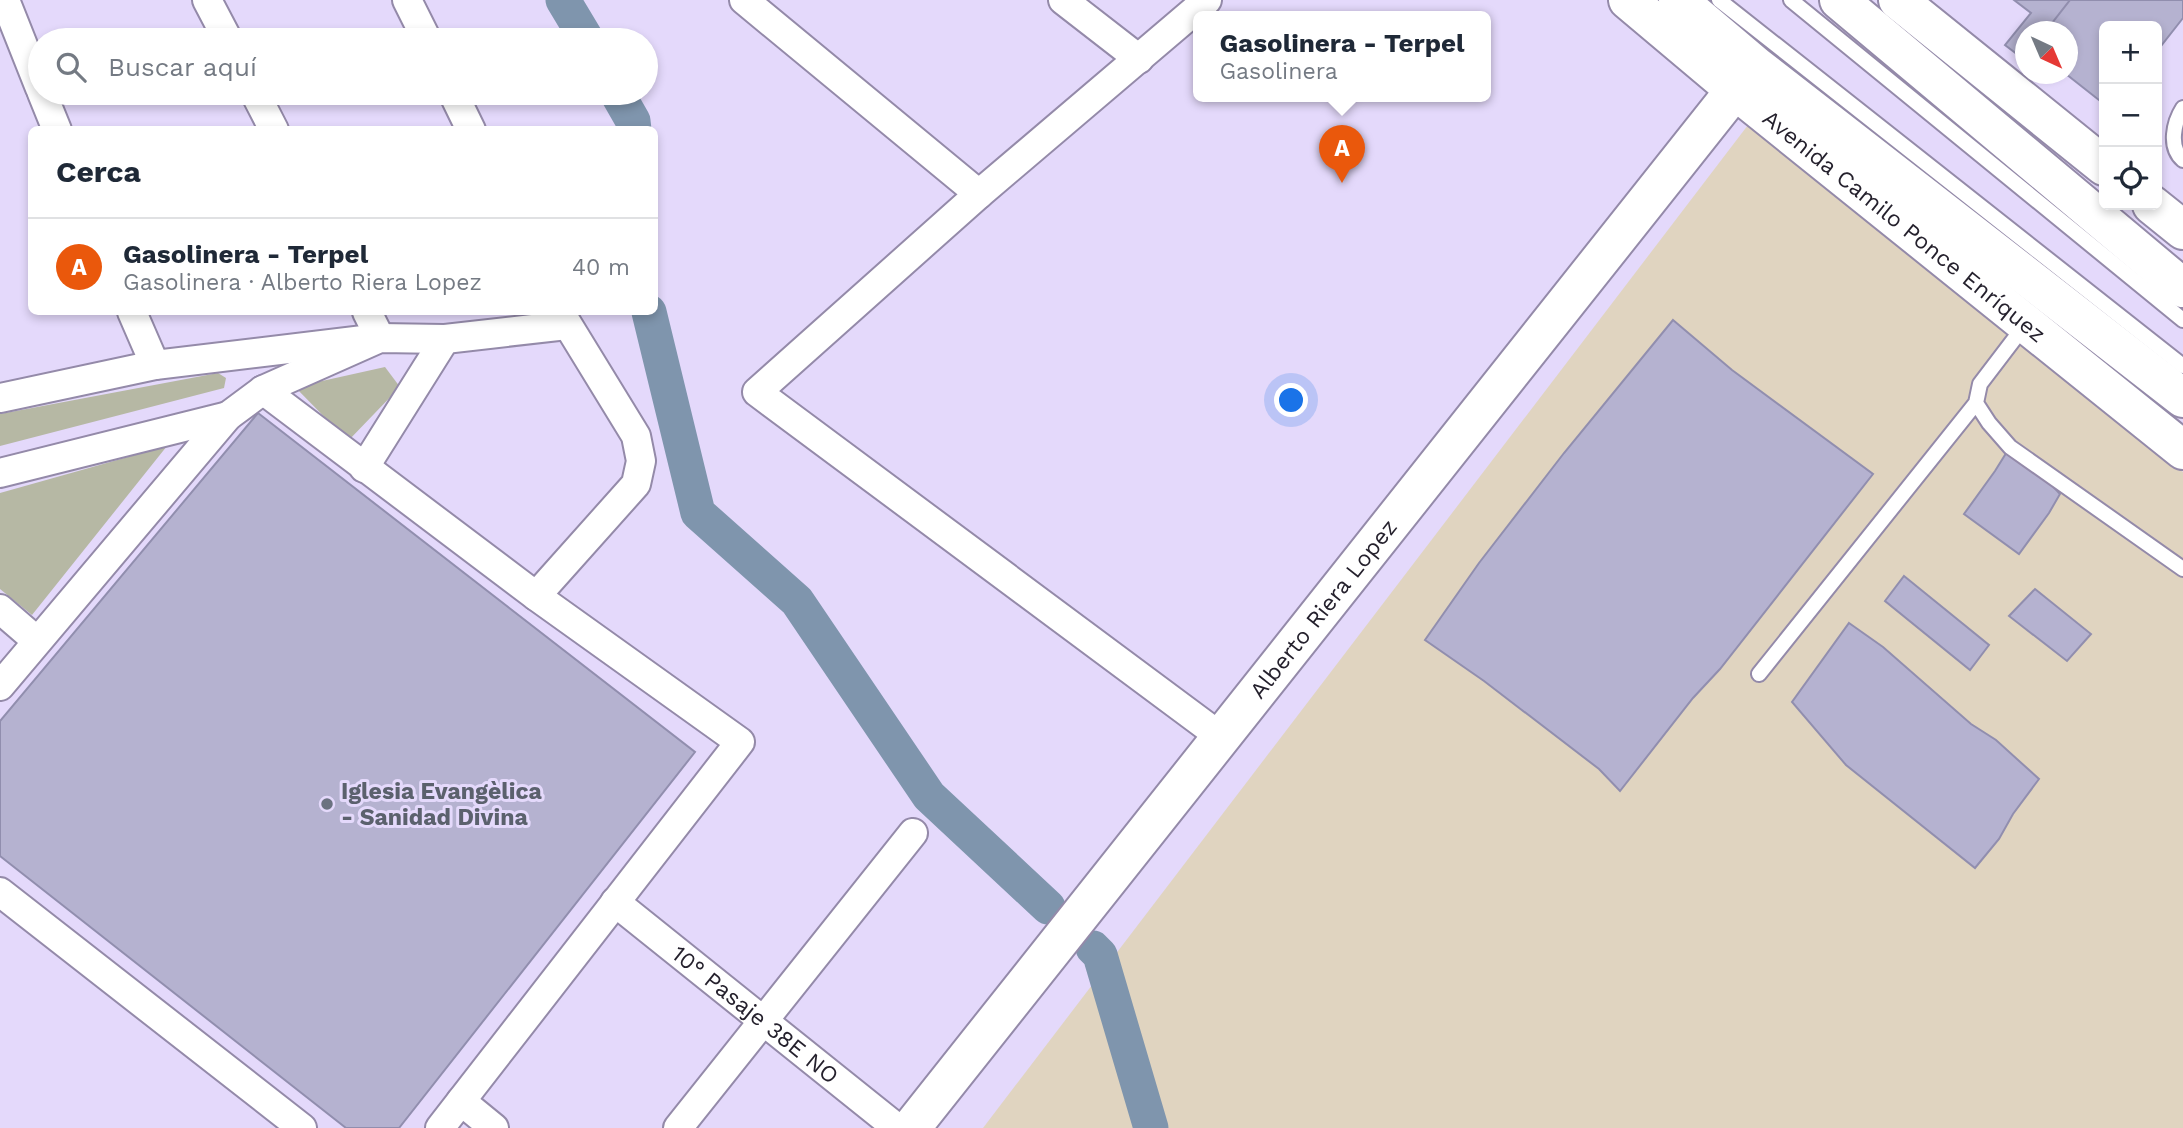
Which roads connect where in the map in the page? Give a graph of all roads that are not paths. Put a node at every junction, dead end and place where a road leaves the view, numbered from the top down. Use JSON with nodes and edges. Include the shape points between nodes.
{"nodes":[{"id":1,"x":5,"y":0,"type":"edge"},
{"id":2,"x":208,"y":0,"type":"edge"},
{"id":3,"x":407,"y":0,"type":"edge"},
{"id":4,"x":744,"y":0,"type":"edge"},
{"id":5,"x":1063,"y":0,"type":"edge"},
{"id":6,"x":1628,"y":0,"type":"edge"},
{"id":7,"x":1678,"y":0,"type":"edge"},
{"id":8,"x":1719,"y":0,"type":"edge"},
{"id":9,"x":1791,"y":0,"type":"edge"},
{"id":10,"x":1839,"y":0,"type":"edge"},
{"id":11,"x":1898,"y":0,"type":"edge"},
{"id":12,"x":1193,"y":12,"type":"edge"},
{"id":13,"x":222,"y":28,"type":"edge"},
{"id":14,"x":421,"y":28,"type":"edge"},
{"id":15,"x":28,"y":58,"type":"edge"},
{"id":16,"x":1139,"y":59,"type":"junction"},
{"id":17,"x":1755,"y":67,"type":"junction"},
{"id":18,"x":47,"y":105,"type":"edge"},
{"id":19,"x":261,"y":105,"type":"edge"},
{"id":20,"x":459,"y":105,"type":"edge"},
{"id":21,"x":2183,"y":108,"type":"edge"},
{"id":22,"x":55,"y":126,"type":"edge"},
{"id":23,"x":272,"y":126,"type":"edge"},
{"id":24,"x":469,"y":126,"type":"edge"},
{"id":25,"x":2183,"y":160,"type":"edge"},
{"id":26,"x":2099,"y":162,"type":"edge"},
{"id":27,"x":979,"y":194,"type":"junction"},
{"id":28,"x":2158,"y":210,"type":"edge"},
{"id":29,"x":2183,"y":230,"type":"edge"},
{"id":30,"x":2183,"y":288,"type":"edge"},
{"id":31,"x":133,"y":315,"type":"edge"},
{"id":32,"x":368,"y":315,"type":"edge"},
{"id":33,"x":564,"y":318,"type":"edge"},
{"id":34,"x":2183,"y":320,"type":"edge"},
{"id":35,"x":2026,"y":324,"type":"junction"},
{"id":36,"x":380,"y":338,"type":"junction"},
{"id":37,"x":446,"y":339,"type":"junction"},
{"id":38,"x":155,"y":365,"type":"junction"},
{"id":39,"x":2183,"y":366,"type":"edge"},
{"id":40,"x":263,"y":390,"type":"junction"},
{"id":41,"x":0,"y":398,"type":"edge"},
{"id":42,"x":2183,"y":398,"type":"edge"},
{"id":43,"x":1976,"y":403,"type":"junction"},
{"id":44,"x":228,"y":416,"type":"junction"},
{"id":45,"x":2183,"y":450,"type":"edge"},
{"id":46,"x":364,"y":468,"type":"junction"},
{"id":47,"x":0,"y":473,"type":"edge"},
{"id":48,"x":2183,"y":569,"type":"edge"},
{"id":49,"x":536,"y":596,"type":"junction"},
{"id":50,"x":0,"y":609,"type":"edge"},
{"id":51,"x":37,"y":641,"type":"junction"},
{"id":52,"x":1759,"y":674,"type":"dead end"},
{"id":53,"x":0,"y":686,"type":"edge"},
{"id":54,"x":1221,"y":737,"type":"junction"},
{"id":55,"x":913,"y":833,"type":"dead end"},
{"id":56,"x":0,"y":892,"type":"edge"},
{"id":57,"x":615,"y":902,"type":"junction"},
{"id":58,"x":764,"y":1021,"type":"junction"},
{"id":59,"x":461,"y":1101,"type":"junction"},
{"id":60,"x":302,"y":1128,"type":"edge"},
{"id":61,"x":440,"y":1128,"type":"edge"},
{"id":62,"x":494,"y":1128,"type":"edge"},
{"id":63,"x":678,"y":1128,"type":"edge"},
{"id":64,"x":897,"y":1128,"type":"edge"},
{"id":65,"x":911,"y":1128,"type":"edge"}],
"edges":[{"from":1,"to":15,"type":"street"},
{"from":2,"to":13,"type":"street"},
{"from":3,"to":14,"type":"street"},
{"from":4,"to":27,"type":"street"},
{"from":5,"to":16,"type":"street"},
{"from":6,"to":17,"type":"main road","name":"Avenida Camilo Ponce Enríquez"},
{"from":7,"to":17,"type":"main road","name":"Avenida Camilo Ponce Enríquez"},
{"from":8,"to":17,"type":"lane","name":"Avenida Camilo Ponce Enríquez"},
{"from":9,"to":34,"type":"lane"},
{"from":10,"to":30,"type":"main road"},
{"from":11,"to":26,"type":"main road"},
{"from":12,"to":16,"type":"street"},
{"from":16,"to":27,"type":"street"},
{"from":17,"to":35,"type":"main road","name":"Avenida Camilo Ponce Enríquez"},
{"from":17,"to":39,"type":"lane","name":"Avenida Camilo Ponce Enríquez"},
{"from":17,"to":42,"type":"main road","name":"Avenida Camilo Ponce Enríquez"},
{"from":17,"to":54,"type":"main road","name":"Alberto Riera Lopez"},
{"from":18,"to":22,"type":"street"},
{"from":19,"to":23,"type":"street"},
{"from":20,"to":24,"type":"street"},
{"from":21,"to":25,"type":"lane","via":[[2173,135],[2178,157]]},
{"from":27,"to":54,"type":"street","via":[[757,392]]},
{"from":28,"to":29,"type":"main road"},
{"from":31,"to":38,"type":"street"},
{"from":32,"to":36,"type":"street"},
{"from":33,"to":37,"type":"street"},
{"from":33,"to":49,"type":"street","via":[[636,436],[641,461],[636,484]]},
{"from":35,"to":43,"type":"lane","via":[[1980,384]]},
{"from":35,"to":45,"type":"main road","name":"Avenida Camilo Ponce Enríquez"},
{"from":36,"to":37,"type":"street"},
{"from":36,"to":38,"type":"street"},
{"from":36,"to":40,"type":"street"},
{"from":37,"to":46,"type":"street"},
{"from":38,"to":41,"type":"street"},
{"from":40,"to":44,"type":"street"},
{"from":40,"to":46,"type":"street"},
{"from":43,"to":48,"type":"lane","via":[[2010,447]]},
{"from":43,"to":52,"type":"lane"},
{"from":44,"to":47,"type":"street"},
{"from":44,"to":51,"type":"street"},
{"from":46,"to":49,"type":"street"},
{"from":49,"to":57,"type":"street","via":[[740,742]]},
{"from":50,"to":51,"type":"street"},
{"from":51,"to":53,"type":"street"},
{"from":54,"to":65,"type":"main road","name":"Alberto Riera Lopez"},
{"from":55,"to":58,"type":"street"},
{"from":56,"to":60,"type":"street"},
{"from":57,"to":58,"type":"street","name":"10° Pasaje 38E NO"},
{"from":57,"to":59,"type":"street"},
{"from":58,"to":63,"type":"street"},
{"from":58,"to":64,"type":"street","name":"10° Pasaje 38E NO"},
{"from":59,"to":61,"type":"street"},
{"from":59,"to":62,"type":"street"}]}
